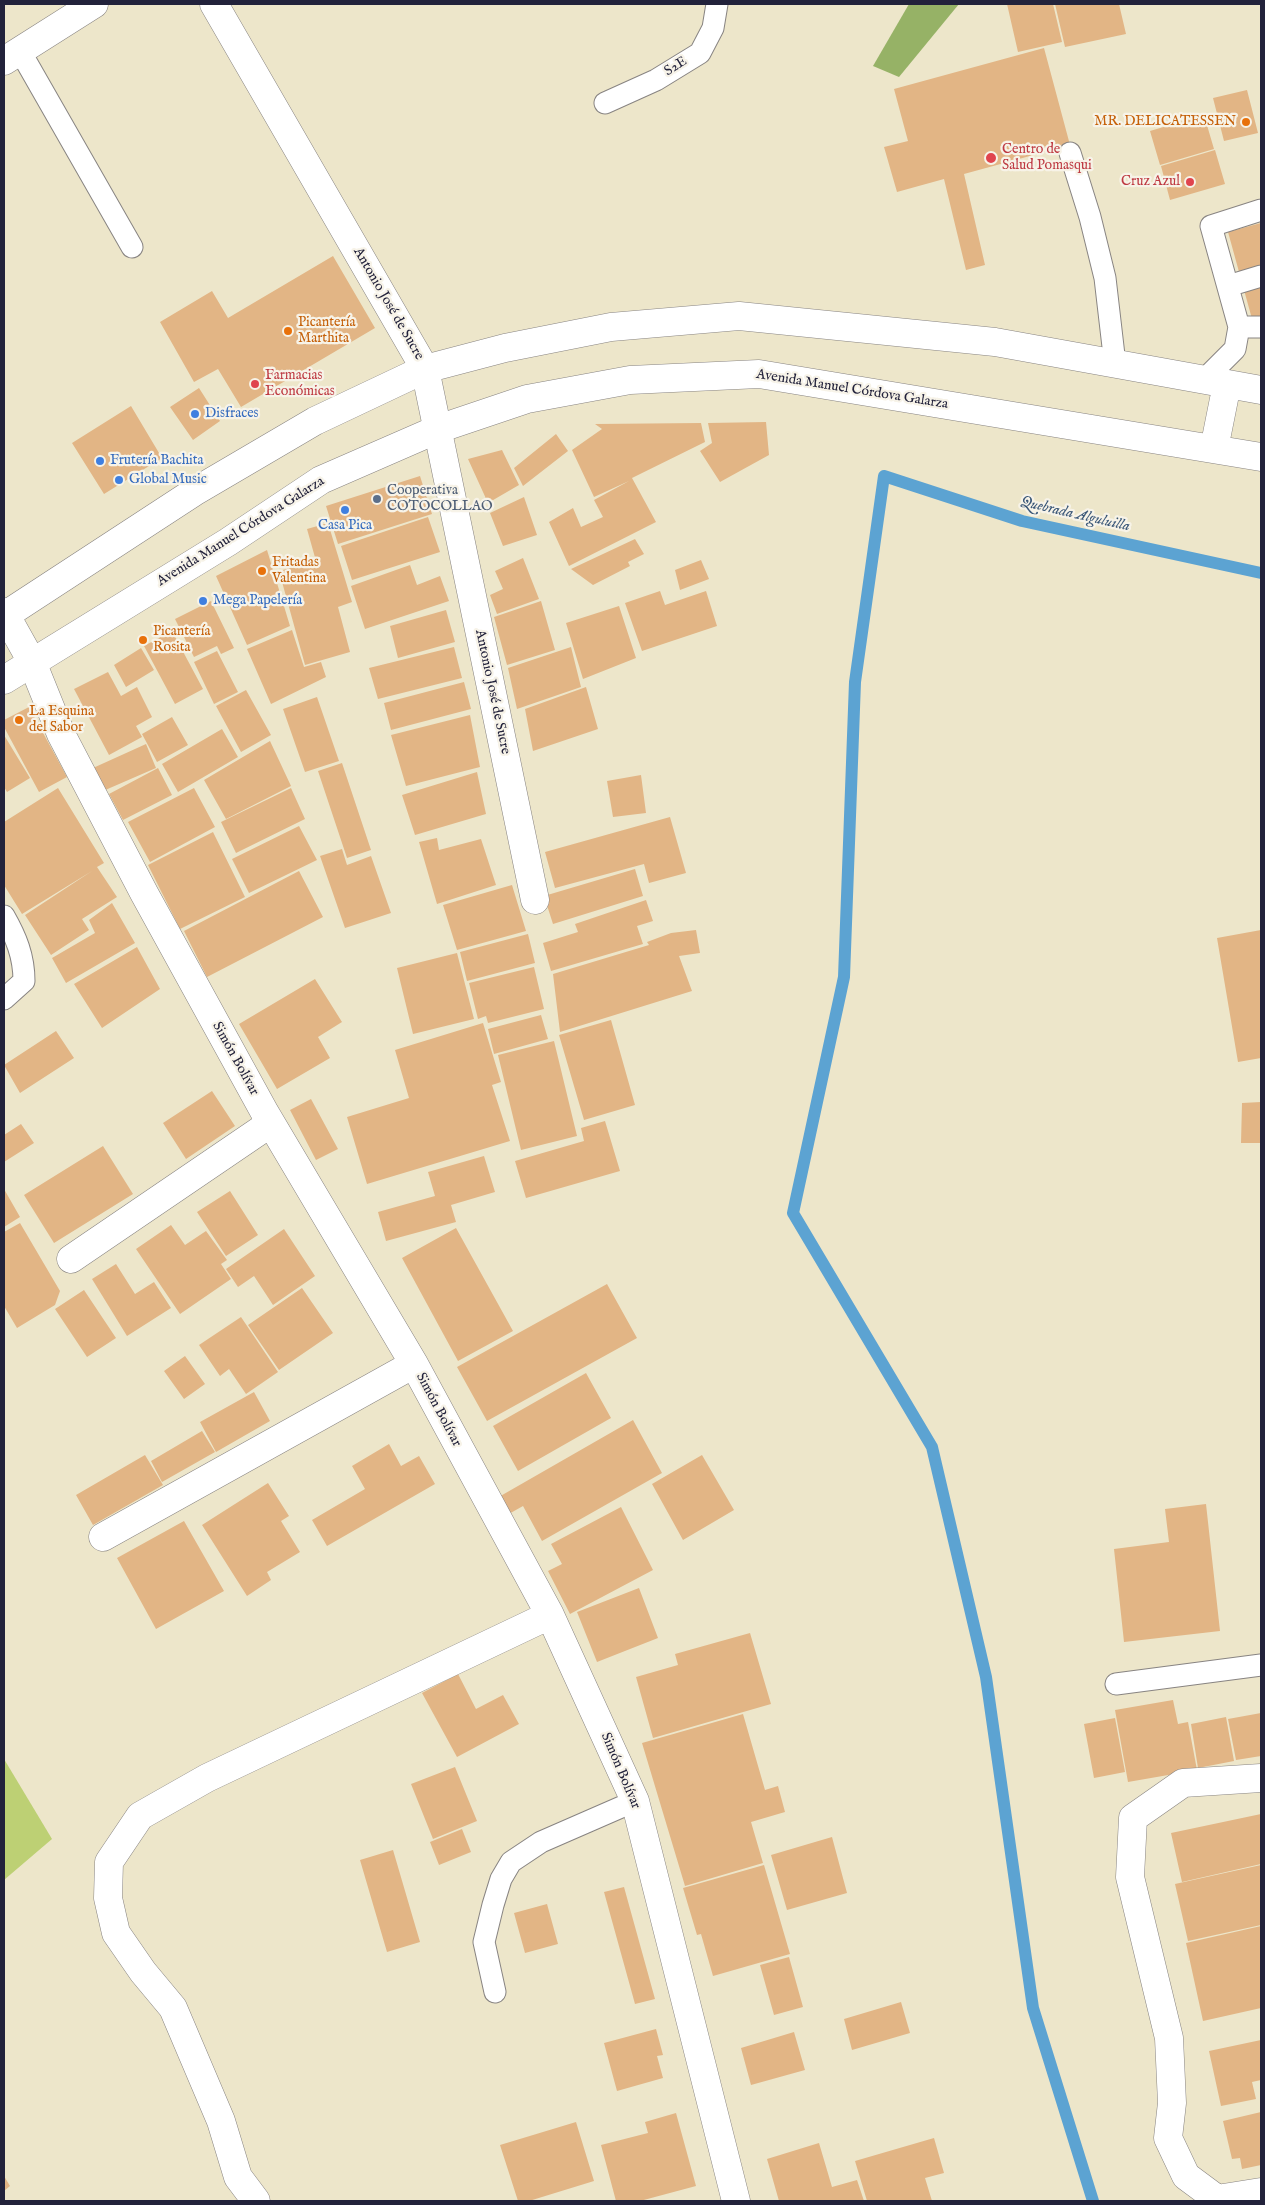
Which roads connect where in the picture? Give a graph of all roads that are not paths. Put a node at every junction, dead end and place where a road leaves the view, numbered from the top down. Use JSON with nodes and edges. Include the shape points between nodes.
{"nodes":[{"id":1,"x":94,"y":4,"type":"edge"},
{"id":2,"x":214,"y":4,"type":"edge"},
{"id":3,"x":717,"y":4,"type":"edge"},
{"id":4,"x":12,"y":56,"type":"edge"},
{"id":5,"x":605,"y":103,"type":"dead end"},
{"id":6,"x":1070,"y":153,"type":"dead end"},
{"id":7,"x":1261,"y":210,"type":"edge"},
{"id":8,"x":132,"y":247,"type":"dead end"},
{"id":9,"x":1261,"y":276,"type":"edge"},
{"id":10,"x":1228,"y":286,"type":"junction"},
{"id":11,"x":1238,"y":327,"type":"junction"},
{"id":12,"x":1261,"y":327,"type":"edge"},
{"id":13,"x":1114,"y":364,"type":"junction"},
{"id":14,"x":425,"y":369,"type":"junction"},
{"id":15,"x":1216,"y":382,"type":"junction"},
{"id":16,"x":1261,"y":390,"type":"edge"},
{"id":17,"x":438,"y":429,"type":"junction"},
{"id":18,"x":1214,"y":449,"type":"junction"},
{"id":19,"x":1261,"y":457,"type":"edge"},
{"id":20,"x":4,"y":614,"type":"edge"},
{"id":21,"x":32,"y":662,"type":"junction"},
{"id":22,"x":4,"y":680,"type":"edge"},
{"id":23,"x":535,"y":900,"type":"dead end"},
{"id":24,"x":4,"y":916,"type":"edge"},
{"id":25,"x":4,"y":999,"type":"edge"},
{"id":26,"x":265,"y":1113,"type":"junction"},
{"id":27,"x":71,"y":1259,"type":"dead end"},
{"id":28,"x":414,"y":1364,"type":"junction"},
{"id":29,"x":103,"y":1537,"type":"dead end"},
{"id":30,"x":550,"y":1615,"type":"junction"},
{"id":31,"x":1261,"y":1665,"type":"edge"},
{"id":32,"x":1116,"y":1684,"type":"dead end"},
{"id":33,"x":1261,"y":1778,"type":"edge"},
{"id":34,"x":635,"y":1801,"type":"junction"},
{"id":35,"x":495,"y":1992,"type":"dead end"},
{"id":36,"x":1261,"y":2192,"type":"edge"},
{"id":37,"x":1219,"y":2200,"type":"edge"},
{"id":38,"x":256,"y":2201,"type":"edge"},
{"id":39,"x":736,"y":2201,"type":"edge"}],
"edges":[{"from":1,"to":4,"type":"street"},
{"from":2,"to":14,"type":"street","name":"Antonio José de Sucre"},
{"from":3,"to":5,"type":"lane","name":"S2E","via":[[713,28],[700,53],[656,80]]},
{"from":4,"to":8,"type":"lane"},
{"from":6,"to":13,"type":"lane","via":[[1105,278]]},
{"from":7,"to":10,"type":"lane","via":[[1211,226]]},
{"from":9,"to":10,"type":"lane"},
{"from":10,"to":11,"type":"lane"},
{"from":11,"to":12,"type":"lane"},
{"from":11,"to":15,"type":"lane","via":[[1235,349]]},
{"from":13,"to":14,"type":"street","via":[[995,342],[739,316],[611,327],[504,348]]},
{"from":13,"to":15,"type":"street"},
{"from":14,"to":17,"type":"street","name":"Antonio José de Sucre"},
{"from":14,"to":20,"type":"street","via":[[307,425],[194,492]]},
{"from":15,"to":16,"type":"street"},
{"from":15,"to":18,"type":"street"},
{"from":17,"to":18,"type":"street","name":"Avenida Manuel Córdova Galarza","via":[[527,399],[630,380],[759,374]]},
{"from":17,"to":21,"type":"street","name":"Avenida Manuel Córdova Galarza","via":[[321,480],[228,542]]},
{"from":17,"to":23,"type":"street","name":"Antonio José de Sucre"},
{"from":18,"to":19,"type":"street","name":"Avenida Manuel Córdova Galarza"},
{"from":20,"to":21,"type":"street","name":"Simón Bolívar"},
{"from":21,"to":22,"type":"street","name":"Avenida Manuel Córdova Galarza"},
{"from":21,"to":26,"type":"street","name":"Simón Bolívar","via":[[61,734]]},
{"from":24,"to":25,"type":"lane","via":[[15,935],[24,965],[24,981]]},
{"from":26,"to":27,"type":"street","via":[[268,1125]]},
{"from":26,"to":28,"type":"street","name":"Simón Bolívar"},
{"from":28,"to":29,"type":"street"},
{"from":28,"to":30,"type":"street","name":"Simón Bolívar"},
{"from":30,"to":34,"type":"street","name":"Simón Bolívar"},
{"from":30,"to":38,"type":"street","via":[[207,1778],[140,1816],[109,1862],[108,1898],[116,1933],[173,2008],[221,2121],[238,2177]]},
{"from":31,"to":32,"type":"lane"},
{"from":33,"to":37,"type":"street","via":[[1183,1783],[1133,1818],[1130,1877],[1169,2038],[1172,2103],[1168,2138],[1186,2176]]},
{"from":34,"to":35,"type":"lane","via":[[541,1842],[511,1862],[501,1879],[484,1942]]},
{"from":34,"to":39,"type":"street","name":"Simón Bolívar"},
{"from":36,"to":37,"type":"street"}]}
